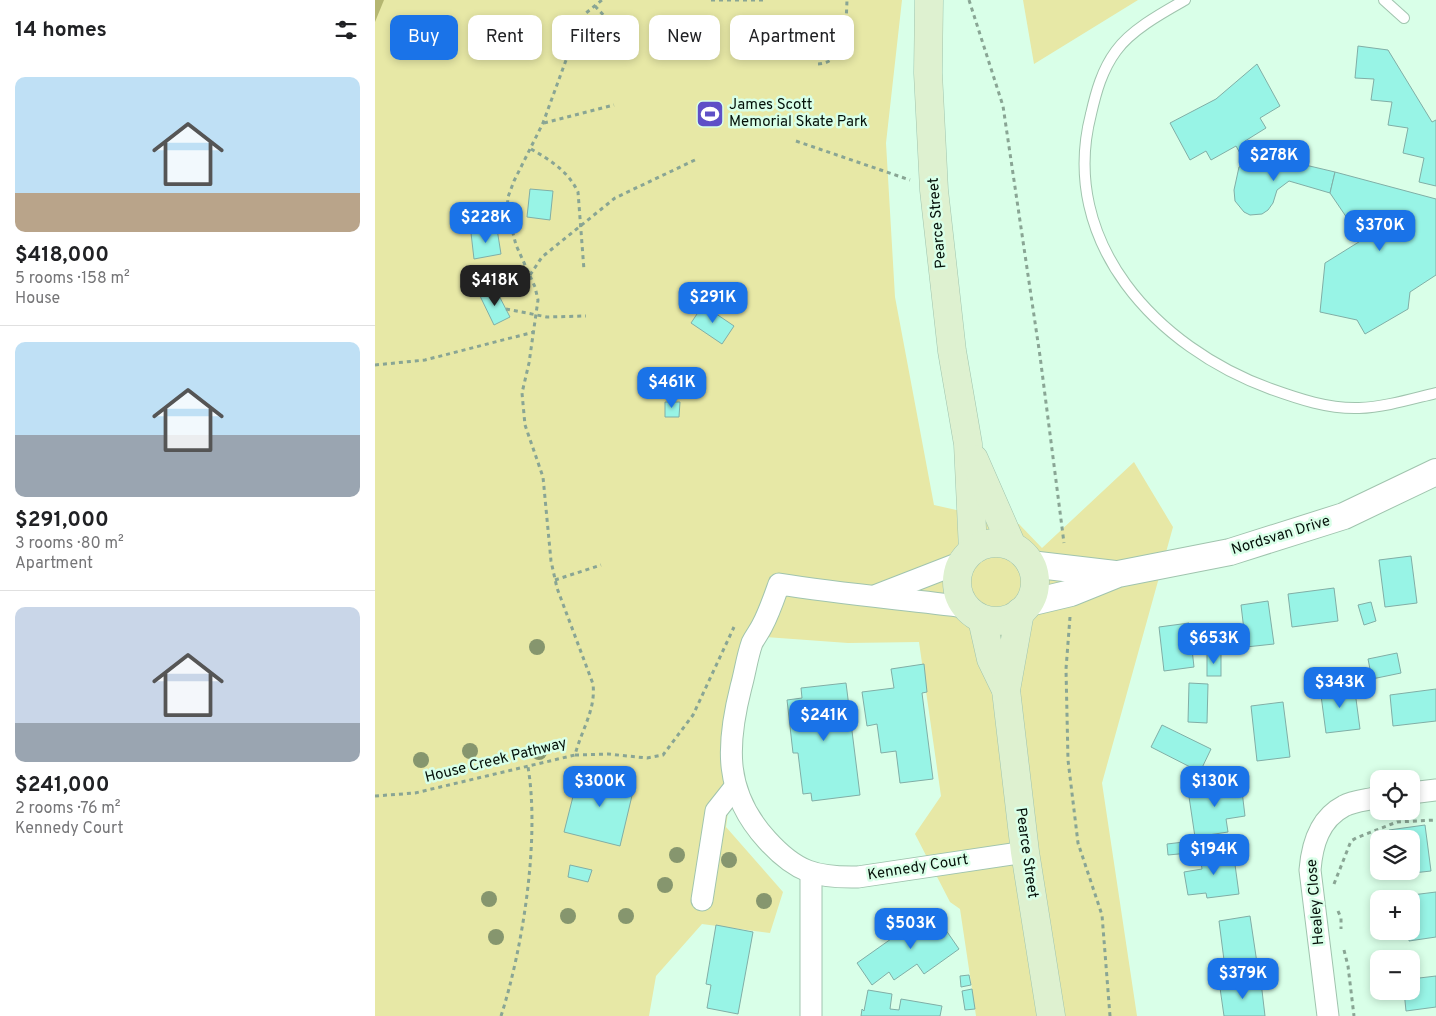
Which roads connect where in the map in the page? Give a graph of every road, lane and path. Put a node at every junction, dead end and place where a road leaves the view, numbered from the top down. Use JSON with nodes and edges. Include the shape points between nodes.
{"nodes":[{"id":1,"x":602,"y":0,"type":"edge"},
{"id":2,"x":711,"y":0,"type":"edge"},
{"id":3,"x":763,"y":0,"type":"edge"},
{"id":4,"x":847,"y":0,"type":"edge"},
{"id":5,"x":929,"y":0,"type":"edge"},
{"id":6,"x":969,"y":0,"type":"edge"},
{"id":7,"x":1185,"y":0,"type":"edge"},
{"id":8,"x":1385,"y":0,"type":"edge"},
{"id":9,"x":595,"y":6,"type":"junction"},
{"id":10,"x":603,"y":15,"type":"edge"},
{"id":11,"x":1404,"y":18,"type":"dead end"},
{"id":12,"x":818,"y":64,"type":"dead end"},
{"id":13,"x":614,"y":105,"type":"dead end"},
{"id":14,"x":543,"y":123,"type":"junction"},
{"id":15,"x":796,"y":141,"type":"dead end"},
{"id":16,"x":531,"y":149,"type":"junction"},
{"id":17,"x":697,"y":159,"type":"dead end"},
{"id":18,"x":934,"y":190,"type":"junction"},
{"id":19,"x":580,"y":226,"type":"junction"},
{"id":20,"x":585,"y":270,"type":"dead end"},
{"id":21,"x":529,"y":275,"type":"junction"},
{"id":22,"x":506,"y":309,"type":"dead end"},
{"id":23,"x":537,"y":315,"type":"junction"},
{"id":24,"x":586,"y":316,"type":"dead end"},
{"id":25,"x":534,"y":332,"type":"junction"},
{"id":26,"x":375,"y":365,"type":"edge"},
{"id":27,"x":1436,"y":392,"type":"edge"},
{"id":28,"x":968,"y":444,"type":"junction"},
{"id":29,"x":1436,"y":472,"type":"edge"},
{"id":30,"x":1021,"y":555,"type":"junction"},
{"id":31,"x":968,"y":556,"type":"junction"},
{"id":32,"x":601,"y":565,"type":"dead end"},
{"id":33,"x":555,"y":580,"type":"junction"},
{"id":34,"x":1070,"y":581,"type":"junction"},
{"id":35,"x":875,"y":596,"type":"junction"},
{"id":36,"x":1024,"y":608,"type":"junction"},
{"id":37,"x":974,"y":613,"type":"junction"},
{"id":38,"x":761,"y":627,"type":"junction"},
{"id":39,"x":1006,"y":690,"type":"junction"},
{"id":40,"x":575,"y":755,"type":"junction"},
{"id":41,"x":528,"y":767,"type":"junction"},
{"id":42,"x":735,"y":787,"type":"junction"},
{"id":43,"x":1436,"y":790,"type":"edge"},
{"id":44,"x":1420,"y":792,"type":"edge"},
{"id":45,"x":375,"y":796,"type":"edge"},
{"id":46,"x":1370,"y":799,"type":"edge"},
{"id":47,"x":1436,"y":820,"type":"edge"},
{"id":48,"x":1025,"y":852,"type":"junction"},
{"id":49,"x":811,"y":874,"type":"junction"},
{"id":50,"x":1334,"y":886,"type":"dead end"},
{"id":51,"x":701,"y":900,"type":"dead end"},
{"id":52,"x":1336,"y":907,"type":"dead end"},
{"id":53,"x":1341,"y":937,"type":"dead end"},
{"id":54,"x":1342,"y":942,"type":"dead end"},
{"id":55,"x":501,"y":1016,"type":"edge"},
{"id":56,"x":811,"y":1016,"type":"edge"},
{"id":57,"x":1051,"y":1016,"type":"edge"},
{"id":58,"x":1111,"y":1016,"type":"edge"},
{"id":59,"x":1328,"y":1016,"type":"edge"},
{"id":60,"x":1354,"y":1016,"type":"edge"}],
"edges":[{"from":1,"to":9,"type":"path","name":"House Creek Pathway"},
{"from":2,"to":3,"type":"path"},
{"from":4,"to":12,"type":"path","via":[[845,34],[840,48],[830,61]]},
{"from":5,"to":18,"type":"main road","name":"Pearce Street","via":[[928,73]]},
{"from":6,"to":34,"type":"path","via":[[1003,106]]},
{"from":7,"to":27,"type":"lane","via":[[1151,20],[1116,51],[1098,83],[1087,129],[1088,208],[1100,243],[1116,272],[1138,300],[1180,340],[1202,356],[1249,381],[1308,402],[1357,408],[1391,404]]},
{"from":8,"to":11,"type":"lane"},
{"from":9,"to":10,"type":"path"},
{"from":9,"to":14,"type":"path","name":"House Creek Pathway","via":[[580,22]]},
{"from":13,"to":14,"type":"path"},
{"from":14,"to":16,"type":"path","name":"House Creek Pathway"},
{"from":15,"to":18,"type":"path"},
{"from":16,"to":19,"type":"path","via":[[573,181],[578,192]]},
{"from":16,"to":21,"type":"path","name":"House Creek Pathway","via":[[514,181],[507,210],[516,245]]},
{"from":17,"to":19,"type":"path","via":[[615,198]]},
{"from":18,"to":28,"type":"main road","name":"Pearce Street","via":[[952,351]]},
{"from":19,"to":20,"type":"path"},
{"from":19,"to":21,"type":"path","via":[[542,257]]},
{"from":21,"to":23,"type":"path","name":"House Creek Pathway","via":[[537,300]]},
{"from":22,"to":23,"type":"path"},
{"from":23,"to":24,"type":"path"},
{"from":23,"to":25,"type":"path","name":"House Creek Pathway"},
{"from":25,"to":26,"type":"path","via":[[425,360]]},
{"from":25,"to":33,"type":"path","name":"House Creek Pathway","via":[[522,393],[523,408],[525,425],[543,477]]},
{"from":28,"to":30,"type":"main road","name":"Pearce Street"},
{"from":28,"to":31,"type":"main road","name":"Pearce Street"},
{"from":29,"to":34,"type":"street","name":"Nordsvan Drive","via":[[1344,516],[1230,552]]},
{"from":30,"to":31,"type":"main road","via":[[990,543]]},
{"from":30,"to":34,"type":"street","name":"Nordsvan Drive"},
{"from":30,"to":36,"type":"main road","via":[[1035,582]]},
{"from":31,"to":35,"type":"street"},
{"from":31,"to":37,"type":"main road","via":[[958,573],[957,585],[960,597]]},
{"from":32,"to":33,"type":"path"},
{"from":33,"to":40,"type":"path","name":"House Creek Pathway","via":[[593,684],[591,711]]},
{"from":34,"to":36,"type":"street","name":"Nordsvan Drive"},
{"from":34,"to":58,"type":"path","via":[[1066,669],[1068,760],[1078,843],[1102,915]]},
{"from":35,"to":37,"type":"street"},
{"from":35,"to":38,"type":"street","name":"Kennedy Court","via":[[779,584]]},
{"from":36,"to":37,"type":"main road","via":[[1008,619],[995,621]]},
{"from":36,"to":39,"type":"main road","name":"Pearce Street"},
{"from":37,"to":39,"type":"main road","name":"Pearce Street"},
{"from":38,"to":40,"type":"path","via":[[737,626],[731,631],[693,715],[663,755],[647,758]]},
{"from":38,"to":42,"type":"street","name":"Kennedy Court","via":[[753,642],[735,713],[730,754]]},
{"from":39,"to":48,"type":"main road","name":"Pearce Street"},
{"from":40,"to":41,"type":"path","name":"House Creek Pathway"},
{"from":41,"to":45,"type":"path","name":"House Creek Pathway","via":[[415,793]]},
{"from":41,"to":55,"type":"path","via":[[533,824],[530,862],[514,967]]},
{"from":42,"to":49,"type":"street","name":"Kennedy Court","via":[[755,827],[775,849]]},
{"from":42,"to":51,"type":"street","via":[[716,811]]},
{"from":43,"to":44,"type":"street"},
{"from":46,"to":59,"type":"street","name":"Healey Close","via":[[1344,806],[1320,827],[1312,850],[1310,870]]},
{"from":47,"to":50,"type":"path","via":[[1397,822],[1351,841]]},
{"from":48,"to":49,"type":"street","name":"Kennedy Court","via":[[858,877]]},
{"from":48,"to":57,"type":"main road","name":"Pearce Street"},
{"from":49,"to":56,"type":"street"},
{"from":52,"to":53,"type":"path","via":[[1341,918]]},
{"from":54,"to":60,"type":"path"}]}
